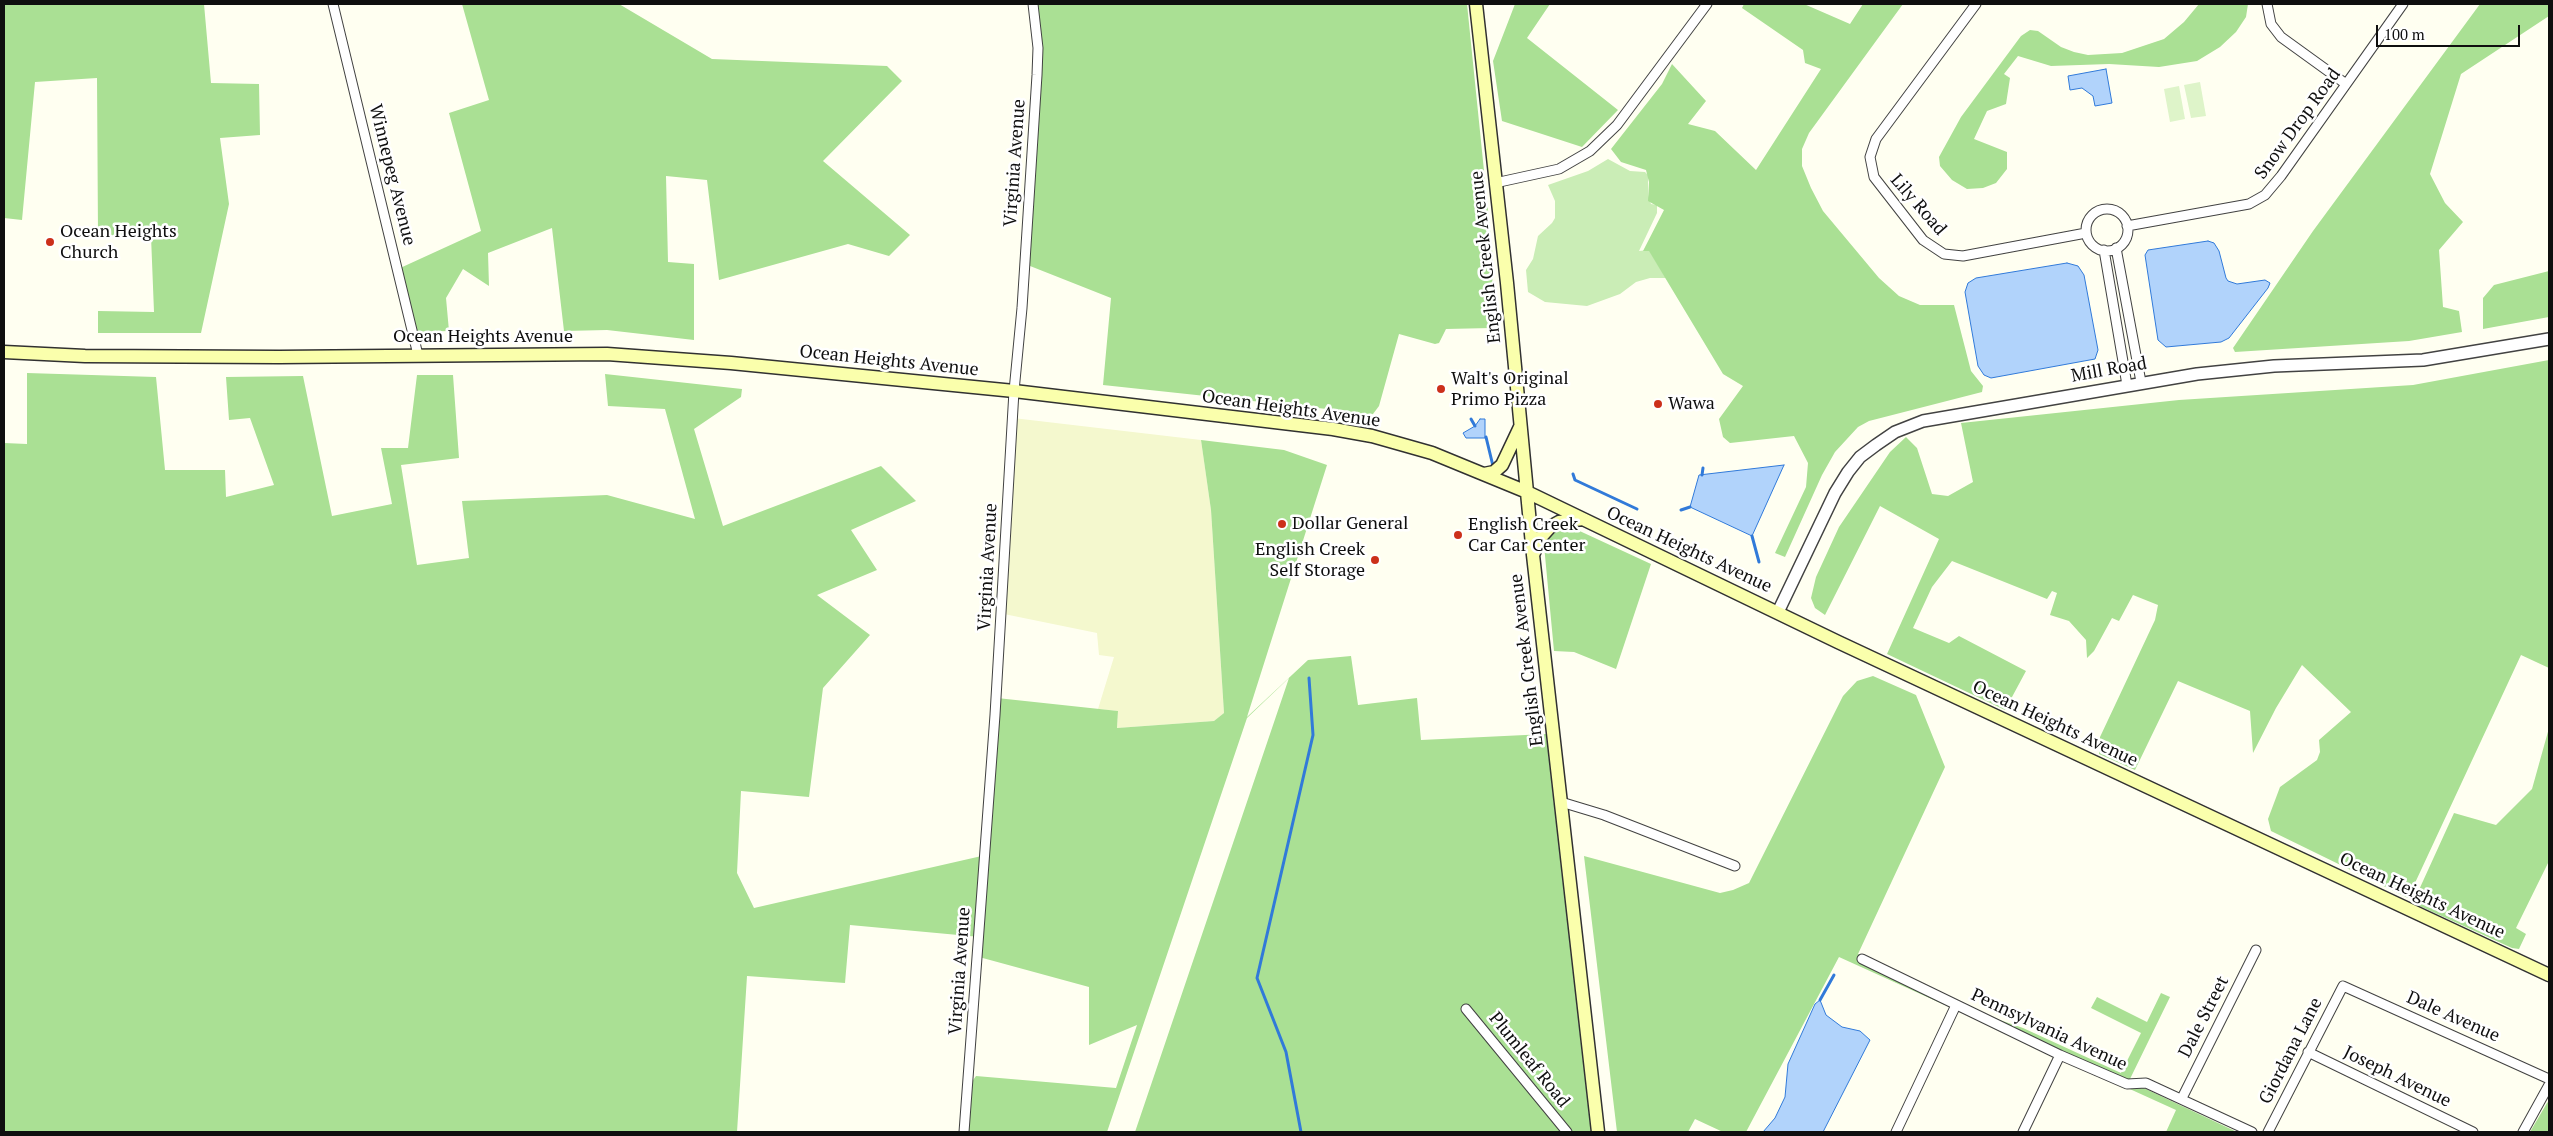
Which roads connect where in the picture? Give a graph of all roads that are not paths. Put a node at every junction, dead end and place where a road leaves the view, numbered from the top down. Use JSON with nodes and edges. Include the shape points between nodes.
{"nodes":[{"id":1,"x":333,"y":4,"type":"edge"},
{"id":2,"x":1033,"y":4,"type":"edge"},
{"id":3,"x":1476,"y":4,"type":"edge"},
{"id":4,"x":1707,"y":4,"type":"edge"},
{"id":5,"x":1976,"y":4,"type":"edge"},
{"id":6,"x":2267,"y":4,"type":"edge"},
{"id":7,"x":2404,"y":4,"type":"edge"},
{"id":8,"x":2346,"y":84,"type":"junction"},
{"id":9,"x":1495,"y":184,"type":"junction"},
{"id":10,"x":2127,"y":226,"type":"junction"},
{"id":11,"x":2086,"y":234,"type":"junction"},
{"id":12,"x":2116,"y":248,"type":"junction"},
{"id":13,"x":2104,"y":250,"type":"junction"},
{"id":14,"x":2549,"y":339,"type":"edge"},
{"id":15,"x":4,"y":352,"type":"edge"},
{"id":16,"x":418,"y":355,"type":"junction"},
{"id":17,"x":2141,"y":382,"type":"junction"},
{"id":18,"x":2127,"y":384,"type":"junction"},
{"id":19,"x":1014,"y":391,"type":"junction"},
{"id":20,"x":1520,"y":427,"type":"junction"},
{"id":21,"x":1484,"y":474,"type":"junction"},
{"id":22,"x":1527,"y":492,"type":"junction"},
{"id":23,"x":1583,"y":519,"type":"junction"},
{"id":24,"x":1533,"y":555,"type":"junction"},
{"id":25,"x":1778,"y":612,"type":"junction"},
{"id":26,"x":1561,"y":802,"type":"junction"},
{"id":27,"x":1735,"y":866,"type":"dead end"},
{"id":28,"x":2256,"y":950,"type":"dead end"},
{"id":29,"x":1862,"y":959,"type":"dead end"},
{"id":30,"x":2549,"y":975,"type":"edge"},
{"id":31,"x":2343,"y":986,"type":"joint"},
{"id":32,"x":1956,"y":1005,"type":"junction"},
{"id":33,"x":1466,"y":1009,"type":"dead end"},
{"id":34,"x":2308,"y":1052,"type":"junction"},
{"id":35,"x":2060,"y":1054,"type":"junction"},
{"id":36,"x":2549,"y":1079,"type":"edge"},
{"id":37,"x":2549,"y":1085,"type":"edge"},
{"id":38,"x":2182,"y":1098,"type":"junction"},
{"id":39,"x":964,"y":1132,"type":"edge"},
{"id":40,"x":1567,"y":1132,"type":"edge"},
{"id":41,"x":1598,"y":1132,"type":"edge"},
{"id":42,"x":1896,"y":1132,"type":"edge"},
{"id":43,"x":2023,"y":1132,"type":"edge"},
{"id":44,"x":2252,"y":1132,"type":"edge"},
{"id":45,"x":2268,"y":1132,"type":"edge"},
{"id":46,"x":2473,"y":1132,"type":"edge"},
{"id":47,"x":2523,"y":1132,"type":"edge"}],
"edges":[{"from":1,"to":16,"type":"street","name":"Winnepeg Avenue"},
{"from":2,"to":19,"type":"street","name":"Virginia Avenue","via":[[1038,48],[1037,75]]},
{"from":3,"to":9,"type":"main road","name":"English Creek Avenue"},
{"from":4,"to":9,"type":"street","via":[[1617,125],[1590,150],[1559,169]]},
{"from":5,"to":11,"type":"street","name":"Lily Road","via":[[1876,139],[1870,157],[1874,177],[1923,240],[1944,254],[1963,256]]},
{"from":6,"to":8,"type":"street","via":[[2271,24],[2282,37]]},
{"from":7,"to":8,"type":"street","name":"Snow Drop Road"},
{"from":8,"to":10,"type":"street","name":"Snow Drop Road","via":[[2274,186],[2260,199],[2244,205]]},
{"from":9,"to":20,"type":"main road","name":"English Creek Avenue"},
{"from":10,"to":11,"type":"street","via":[[2122,215],[2103,209],[2088,220]]},
{"from":10,"to":12,"type":"street","via":[[2126,239]]},
{"from":11,"to":13,"type":"street","via":[[2092,245]]},
{"from":12,"to":13,"type":"street"},
{"from":12,"to":17,"type":"street"},
{"from":13,"to":18,"type":"street"},
{"from":14,"to":17,"type":"street","name":"Mill Road","via":[[2432,359],[2258,367]]},
{"from":15,"to":16,"type":"main road","name":"Ocean Heights Avenue","via":[[85,356]]},
{"from":16,"to":19,"type":"main road","name":"Ocean Heights Avenue","via":[[607,354],[731,362]]},
{"from":17,"to":18,"type":"street","name":"Mill Road"},
{"from":18,"to":25,"type":"street","name":"Mill Road","via":[[1934,419],[1895,432],[1860,457],[1848,472]]},
{"from":19,"to":21,"type":"main road","name":"Ocean Heights Avenue","via":[[1333,429],[1415,447]]},
{"from":19,"to":39,"type":"street","name":"Virginia Avenue","via":[[996,705]]},
{"from":20,"to":21,"type":"main road","via":[[1502,465],[1494,472]]},
{"from":20,"to":22,"type":"main road","name":"English Creek Avenue"},
{"from":21,"to":22,"type":"main road","name":"Ocean Heights Avenue"},
{"from":22,"to":23,"type":"main road","name":"Ocean Heights Avenue"},
{"from":22,"to":24,"type":"main road","name":"English Creek Avenue"},
{"from":23,"to":24,"type":"main road","via":[[1558,522],[1550,527]]},
{"from":23,"to":25,"type":"main road","name":"Ocean Heights Avenue"},
{"from":24,"to":26,"type":"main road","name":"English Creek Avenue"},
{"from":25,"to":30,"type":"main road","name":"Ocean Heights Avenue"},
{"from":26,"to":27,"type":"street","via":[[1604,814]]},
{"from":26,"to":41,"type":"main road","name":"English Creek Avenue"},
{"from":28,"to":38,"type":"street","name":"Dale Street"},
{"from":29,"to":32,"type":"street","name":"Pennsylvania Avenue"},
{"from":31,"to":34,"type":"street","name":"Giordana Lane"},
{"from":31,"to":36,"type":"street","name":"Dale Avenue"},
{"from":32,"to":35,"type":"street","name":"Pennsylvania Avenue"},
{"from":32,"to":42,"type":"street"},
{"from":33,"to":40,"type":"street","name":"Plumleaf Road"},
{"from":34,"to":45,"type":"street","name":"Giordana Lane"},
{"from":34,"to":46,"type":"street","name":"Joseph Avenue"},
{"from":35,"to":38,"type":"street","name":"Pennsylvania Avenue","via":[[2127,1084],[2146,1083]]},
{"from":35,"to":43,"type":"street"},
{"from":37,"to":47,"type":"street"},
{"from":38,"to":44,"type":"street","name":"Pennsylvania Avenue"}]}
